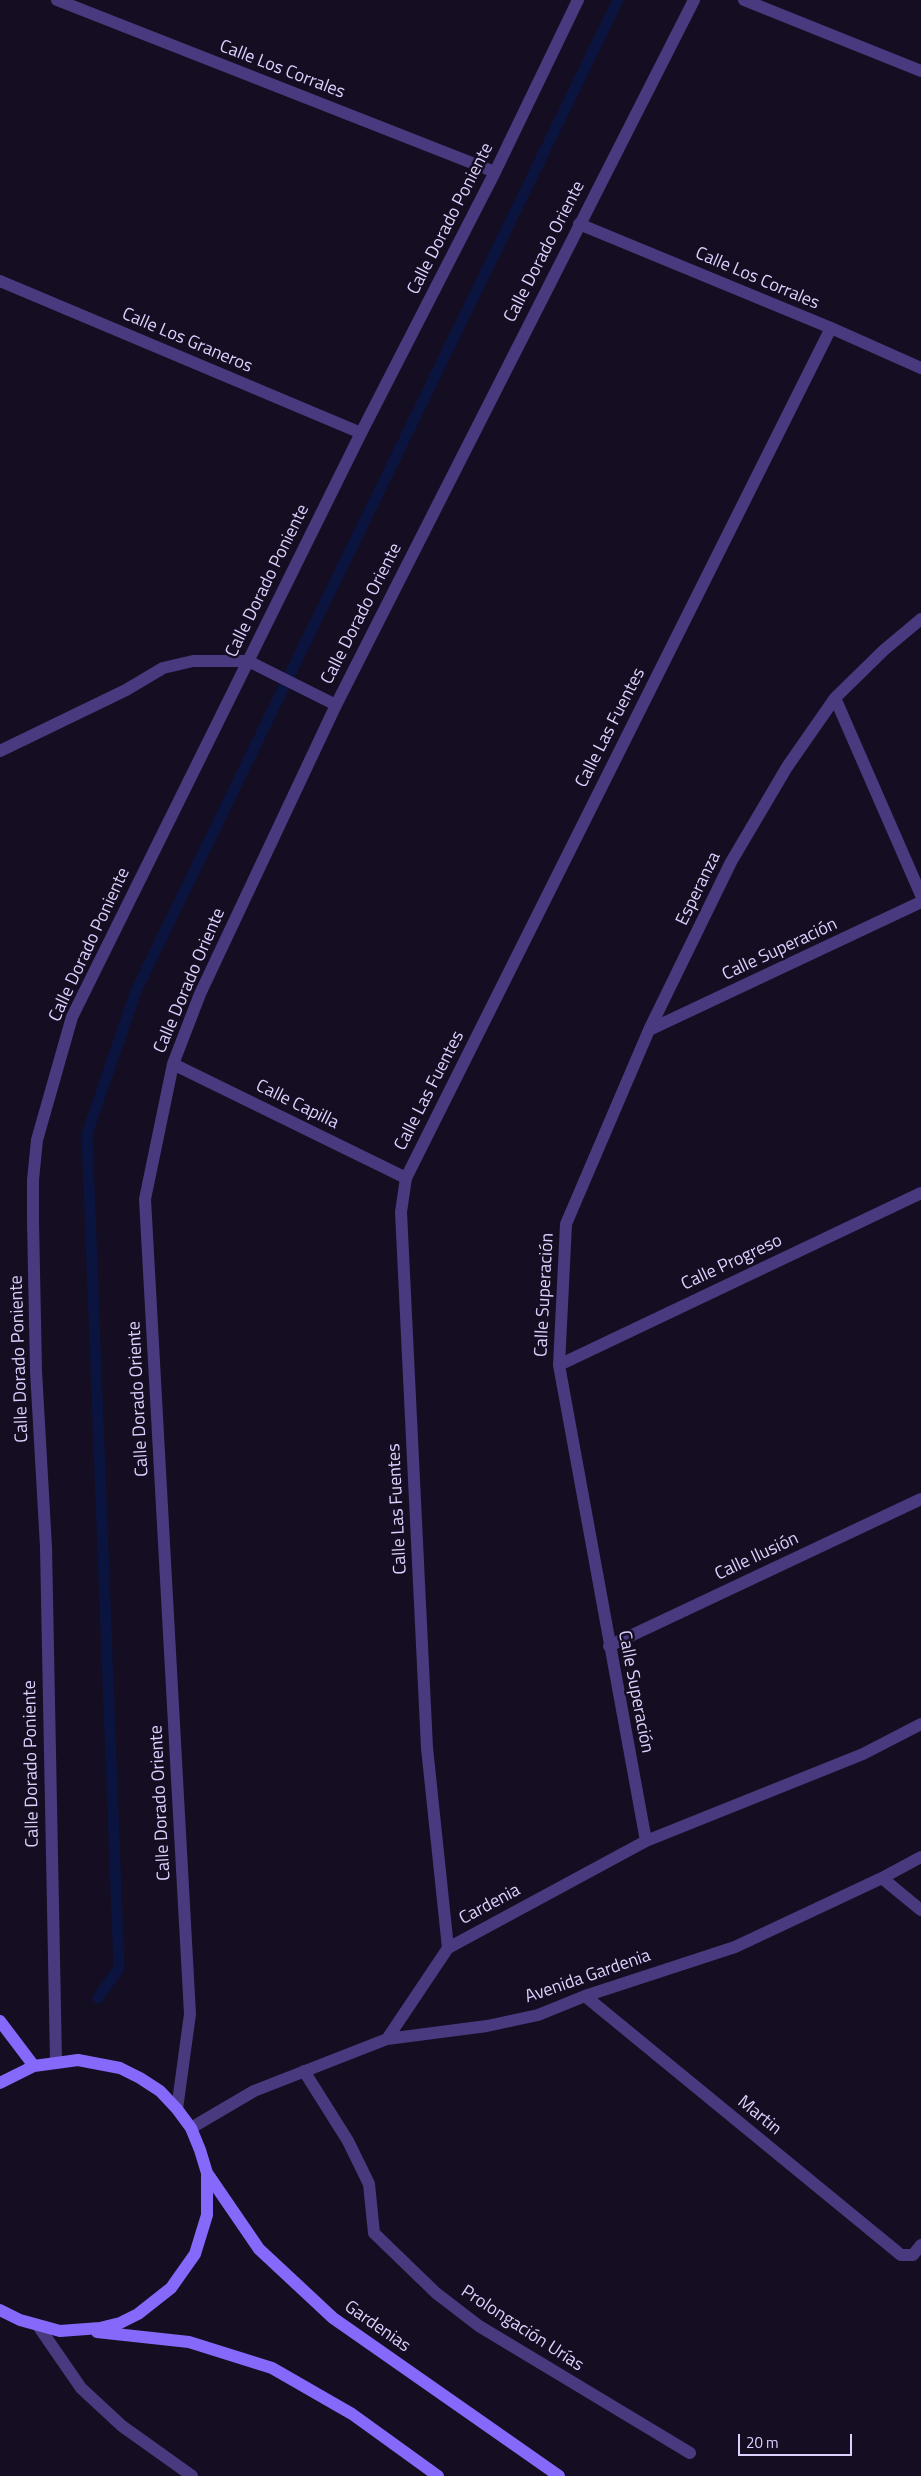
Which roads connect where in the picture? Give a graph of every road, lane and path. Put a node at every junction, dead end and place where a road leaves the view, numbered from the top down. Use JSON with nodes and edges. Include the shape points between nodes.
{"nodes":[{"id":1,"x":57,"y":0,"type":"edge"},
{"id":2,"x":578,"y":0,"type":"edge"},
{"id":3,"x":694,"y":0,"type":"edge"},
{"id":4,"x":744,"y":0,"type":"edge"},
{"id":5,"x":921,"y":71,"type":"edge"},
{"id":6,"x":495,"y":172,"type":"junction"},
{"id":7,"x":579,"y":224,"type":"junction"},
{"id":8,"x":0,"y":281,"type":"edge"},
{"id":9,"x":831,"y":328,"type":"junction"},
{"id":10,"x":921,"y":368,"type":"edge"},
{"id":11,"x":361,"y":433,"type":"junction"},
{"id":12,"x":921,"y":619,"type":"edge"},
{"id":13,"x":248,"y":662,"type":"junction"},
{"id":14,"x":836,"y":698,"type":"junction"},
{"id":15,"x":336,"y":705,"type":"junction"},
{"id":16,"x":0,"y":750,"type":"edge"},
{"id":17,"x":921,"y":895,"type":"edge"},
{"id":18,"x":921,"y":902,"type":"edge"},
{"id":19,"x":650,"y":1030,"type":"junction"},
{"id":20,"x":173,"y":1064,"type":"junction"},
{"id":21,"x":406,"y":1178,"type":"junction"},
{"id":22,"x":921,"y":1193,"type":"edge"},
{"id":23,"x":559,"y":1365,"type":"junction"},
{"id":24,"x":921,"y":1499,"type":"edge"},
{"id":25,"x":609,"y":1646,"type":"junction"},
{"id":26,"x":921,"y":1724,"type":"edge"},
{"id":27,"x":646,"y":1841,"type":"junction"},
{"id":28,"x":921,"y":1857,"type":"edge"},
{"id":29,"x":882,"y":1878,"type":"junction"},
{"id":30,"x":921,"y":1910,"type":"edge"},
{"id":31,"x":448,"y":1948,"type":"junction"},
{"id":32,"x":585,"y":1996,"type":"junction"},
{"id":33,"x":0,"y":2021,"type":"edge"},
{"id":34,"x":387,"y":2039,"type":"junction"},
{"id":35,"x":56,"y":2062,"type":"junction"},
{"id":36,"x":34,"y":2066,"type":"junction"},
{"id":37,"x":304,"y":2071,"type":"junction"},
{"id":38,"x":0,"y":2082,"type":"edge"},
{"id":39,"x":177,"y":2109,"type":"junction"},
{"id":40,"x":191,"y":2128,"type":"junction"},
{"id":41,"x":207,"y":2173,"type":"junction"},
{"id":42,"x":917,"y":2250,"type":"edge"},
{"id":43,"x":0,"y":2310,"type":"edge"},
{"id":44,"x":39,"y":2327,"type":"junction"},
{"id":45,"x":80,"y":2330,"type":"junction"},
{"id":46,"x":690,"y":2454,"type":"dead end"},
{"id":47,"x":192,"y":2476,"type":"edge"},
{"id":48,"x":438,"y":2476,"type":"edge"},
{"id":49,"x":559,"y":2476,"type":"edge"}],
"edges":[{"from":1,"to":6,"type":"street","name":"Calle Los Corrales"},
{"from":2,"to":6,"type":"street","name":"Calle Dorado Poniente"},
{"from":3,"to":7,"type":"street","name":"Calle Dorado Oriente"},
{"from":4,"to":5,"type":"street"},
{"from":6,"to":11,"type":"street","name":"Calle Dorado Poniente"},
{"from":7,"to":9,"type":"street","name":"Calle Los Corrales"},
{"from":7,"to":15,"type":"street","name":"Calle Dorado Oriente"},
{"from":8,"to":11,"type":"street","name":"Calle Los Graneros"},
{"from":9,"to":10,"type":"street","name":"Calle Los Corrales"},
{"from":9,"to":21,"type":"street","name":"Calle Las Fuentes"},
{"from":11,"to":13,"type":"street","name":"Calle Dorado Poniente"},
{"from":12,"to":14,"type":"street","name":"Esperanza"},
{"from":13,"to":15,"type":"street"},
{"from":13,"to":16,"type":"street","via":[[193,661],[164,668],[126,690]]},
{"from":13,"to":35,"type":"street","name":"Calle Dorado Poniente","via":[[72,1017],[37,1140],[32,1180],[36,1371],[46,1547]]},
{"from":14,"to":17,"type":"street"},
{"from":14,"to":19,"type":"street","name":"Esperanza","via":[[787,767],[731,862]]},
{"from":15,"to":20,"type":"street","name":"Calle Dorado Oriente","via":[[200,994]]},
{"from":18,"to":19,"type":"street","name":"Calle Superación"},
{"from":19,"to":23,"type":"street","name":"Calle Superación","via":[[566,1224]]},
{"from":20,"to":21,"type":"street","name":"Calle Capilla"},
{"from":20,"to":39,"type":"street","name":"Calle Dorado Oriente","via":[[145,1199],[190,2014]]},
{"from":21,"to":31,"type":"street","name":"Calle Las Fuentes","via":[[401,1212],[427,1748]]},
{"from":22,"to":23,"type":"street","name":"Calle Progreso"},
{"from":23,"to":25,"type":"street","name":"Calle Superación"},
{"from":24,"to":25,"type":"street","name":"Calle Ilusión"},
{"from":25,"to":27,"type":"street","name":"Calle Superación"},
{"from":26,"to":27,"type":"street","via":[[863,1754]]},
{"from":27,"to":31,"type":"street","name":"Cardenia"},
{"from":28,"to":29,"type":"street","name":"Avenida Gardenia"},
{"from":29,"to":30,"type":"street"},
{"from":29,"to":32,"type":"street","name":"Avenida Gardenia","via":[[735,1947]]},
{"from":31,"to":34,"type":"street","name":"Cardenia"},
{"from":32,"to":34,"type":"street","name":"Avenida Gardenia","via":[[538,2015],[486,2026]]},
{"from":32,"to":42,"type":"street","name":"Martin","via":[[901,2255]]},
{"from":33,"to":36,"type":"street"},
{"from":34,"to":37,"type":"street","name":"Avenida Gardenia"},
{"from":35,"to":36,"type":"street","name":"Gardenias"},
{"from":35,"to":39,"type":"street","name":"Gardenias","via":[[78,2060],[120,2068],[160,2092]]},
{"from":36,"to":38,"type":"street","name":"Gardenias"},
{"from":37,"to":40,"type":"street","name":"Avenida Gardenia","via":[[254,2091]]},
{"from":37,"to":46,"type":"street","name":"Prolongación Urías","via":[[348,2141],[368,2184],[374,2232],[415,2273],[479,2326]]},
{"from":39,"to":40,"type":"street","name":"Gardenias"},
{"from":40,"to":41,"type":"street","name":"Gardenias"},
{"from":41,"to":45,"type":"street","name":"Gardenias","via":[[207,2215],[195,2254],[171,2288],[138,2314],[120,2323]]},
{"from":41,"to":49,"type":"street","name":"Gardenias","via":[[259,2249],[333,2318]]},
{"from":43,"to":44,"type":"street","name":"Gardenias"},
{"from":44,"to":45,"type":"street","name":"Gardenias"},
{"from":44,"to":47,"type":"street","via":[[81,2388],[122,2426]]},
{"from":45,"to":48,"type":"street","name":"Gardenias","via":[[189,2342],[272,2368],[352,2414]]}]}
